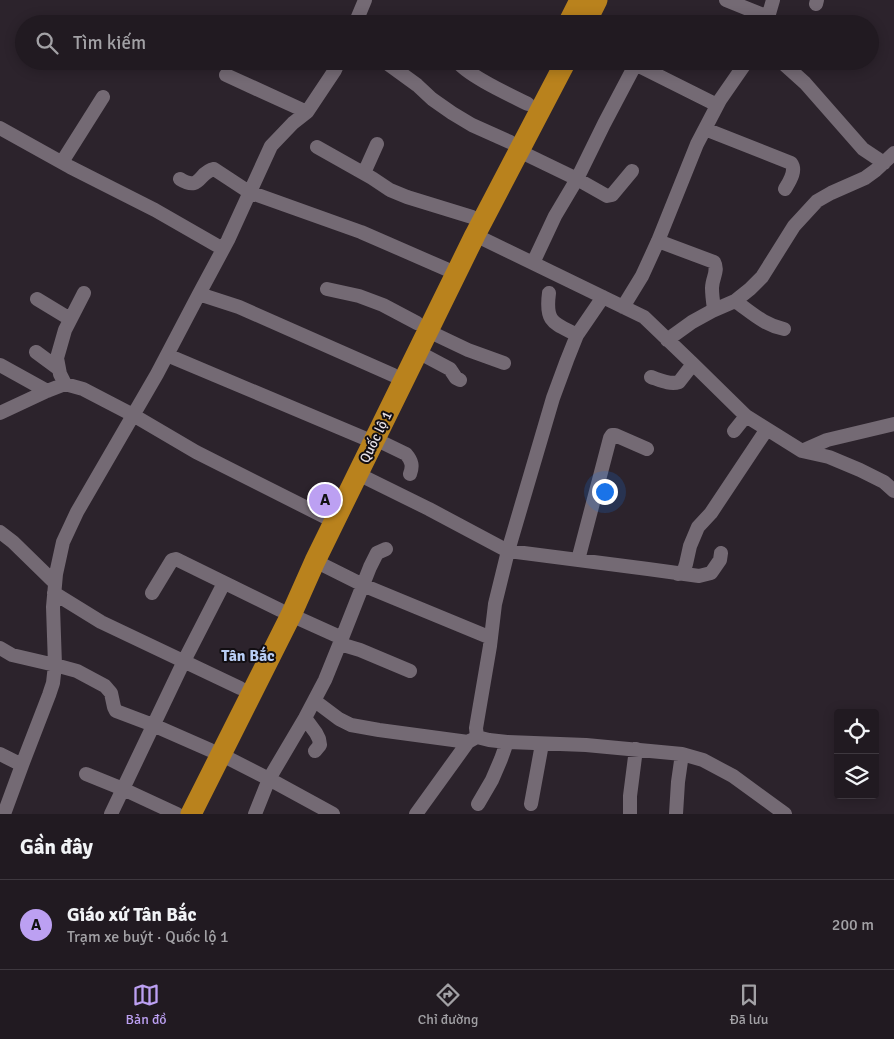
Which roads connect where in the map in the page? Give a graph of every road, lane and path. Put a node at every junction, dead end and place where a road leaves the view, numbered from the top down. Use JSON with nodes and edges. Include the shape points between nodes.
{"nodes":[{"id":1,"x":365,"y":0,"type":"edge"},
{"id":2,"x":726,"y":0,"type":"edge"},
{"id":3,"x":773,"y":0,"type":"edge"},
{"id":4,"x":359,"y":15,"type":"edge"},
{"id":5,"x":755,"y":15,"type":"edge"},
{"id":6,"x":769,"y":15,"type":"edge"},
{"id":7,"x":335,"y":70,"type":"edge"},
{"id":8,"x":396,"y":70,"type":"edge"},
{"id":9,"x":467,"y":70,"type":"edge"},
{"id":10,"x":545,"y":70,"type":"edge"},
{"id":11,"x":561,"y":70,"type":"edge"},
{"id":12,"x":628,"y":70,"type":"edge"},
{"id":13,"x":645,"y":70,"type":"edge"},
{"id":14,"x":741,"y":70,"type":"edge"},
{"id":15,"x":791,"y":70,"type":"edge"},
{"id":16,"x":226,"y":75,"type":"dead end"},
{"id":17,"x":103,"y":97,"type":"dead end"},
{"id":18,"x":528,"y":104,"type":"junction"},
{"id":19,"x":717,"y":105,"type":"junction"},
{"id":20,"x":307,"y":112,"type":"junction"},
{"id":21,"x":0,"y":128,"type":"edge"},
{"id":22,"x":705,"y":129,"type":"junction"},
{"id":23,"x":377,"y":144,"type":"dead end"},
{"id":24,"x":317,"y":147,"type":"dead end"},
{"id":25,"x":514,"y":147,"type":"junction"},
{"id":26,"x":894,"y":152,"type":"edge"},
{"id":27,"x":62,"y":162,"type":"junction"},
{"id":28,"x":884,"y":163,"type":"junction"},
{"id":29,"x":632,"y":171,"type":"dead end"},
{"id":30,"x":364,"y":173,"type":"junction"},
{"id":31,"x":180,"y":179,"type":"dead end"},
{"id":32,"x":577,"y":179,"type":"junction"},
{"id":33,"x":785,"y":190,"type":"dead end"},
{"id":34,"x":249,"y":192,"type":"junction"},
{"id":35,"x":473,"y":226,"type":"junction"},
{"id":36,"x":658,"y":240,"type":"junction"},
{"id":37,"x":223,"y":249,"type":"junction"},
{"id":38,"x":533,"y":263,"type":"junction"},
{"id":39,"x":446,"y":268,"type":"junction"},
{"id":40,"x":327,"y":289,"type":"dead end"},
{"id":41,"x":84,"y":293,"type":"dead end"},
{"id":42,"x":549,"y":293,"type":"dead end"},
{"id":43,"x":199,"y":294,"type":"junction"},
{"id":44,"x":37,"y":298,"type":"dead end"},
{"id":45,"x":604,"y":298,"type":"junction"},
{"id":46,"x":735,"y":301,"type":"junction"},
{"id":47,"x":623,"y":307,"type":"junction"},
{"id":48,"x":714,"y":310,"type":"junction"},
{"id":49,"x":70,"y":319,"type":"junction"},
{"id":50,"x":423,"y":327,"type":"junction"},
{"id":51,"x":784,"y":329,"type":"dead end"},
{"id":52,"x":578,"y":335,"type":"junction"},
{"id":53,"x":667,"y":340,"type":"junction"},
{"id":54,"x":36,"y":352,"type":"dead end"},
{"id":55,"x":418,"y":352,"type":"junction"},
{"id":56,"x":167,"y":355,"type":"junction"},
{"id":57,"x":504,"y":363,"type":"dead end"},
{"id":58,"x":694,"y":364,"type":"junction"},
{"id":59,"x":0,"y":365,"type":"edge"},
{"id":60,"x":59,"y":369,"type":"junction"},
{"id":61,"x":393,"y":374,"type":"junction"},
{"id":62,"x":651,"y":377,"type":"dead end"},
{"id":63,"x":460,"y":380,"type":"dead end"},
{"id":64,"x":65,"y":384,"type":"junction"},
{"id":65,"x":47,"y":391,"type":"junction"},
{"id":66,"x":0,"y":413,"type":"edge"},
{"id":67,"x":133,"y":415,"type":"junction"},
{"id":68,"x":746,"y":416,"type":"junction"},
{"id":69,"x":894,"y":424,"type":"edge"},
{"id":70,"x":734,"y":431,"type":"dead end"},
{"id":71,"x":763,"y":435,"type":"dead end"},
{"id":72,"x":369,"y":438,"type":"junction"},
{"id":73,"x":647,"y":449,"type":"dead end"},
{"id":74,"x":802,"y":451,"type":"junction"},
{"id":75,"x":358,"y":474,"type":"junction"},
{"id":76,"x":410,"y":474,"type":"dead end"},
{"id":77,"x":894,"y":491,"type":"edge"},
{"id":78,"x":327,"y":518,"type":"junction"},
{"id":79,"x":0,"y":532,"type":"edge"},
{"id":80,"x":386,"y":549,"type":"dead end"},
{"id":81,"x":508,"y":551,"type":"junction"},
{"id":82,"x":721,"y":553,"type":"dead end"},
{"id":83,"x":578,"y":560,"type":"junction"},
{"id":84,"x":315,"y":561,"type":"junction"},
{"id":85,"x":678,"y":574,"type":"junction"},
{"id":86,"x":224,"y":583,"type":"junction"},
{"id":87,"x":363,"y":585,"type":"junction"},
{"id":88,"x":55,"y":588,"type":"junction"},
{"id":89,"x":152,"y":594,"type":"dead end"},
{"id":90,"x":285,"y":613,"type":"junction"},
{"id":91,"x":491,"y":638,"type":"junction"},
{"id":92,"x":341,"y":641,"type":"junction"},
{"id":93,"x":0,"y":648,"type":"edge"},
{"id":94,"x":184,"y":661,"type":"junction"},
{"id":95,"x":55,"y":665,"type":"junction"},
{"id":96,"x":410,"y":671,"type":"dead end"},
{"id":97,"x":240,"y":688,"type":"junction"},
{"id":98,"x":314,"y":701,"type":"junction"},
{"id":99,"x":306,"y":718,"type":"junction"},
{"id":100,"x":153,"y":725,"type":"junction"},
{"id":101,"x":473,"y":739,"type":"junction"},
{"id":102,"x":507,"y":742,"type":"junction"},
{"id":103,"x":542,"y":744,"type":"junction"},
{"id":104,"x":636,"y":749,"type":"junction"},
{"id":105,"x":316,"y":751,"type":"dead end"},
{"id":106,"x":215,"y":752,"type":"junction"},
{"id":107,"x":0,"y":754,"type":"edge"},
{"id":108,"x":682,"y":754,"type":"junction"},
{"id":109,"x":22,"y":764,"type":"junction"},
{"id":110,"x":86,"y":774,"type":"dead end"},
{"id":111,"x":269,"y":778,"type":"junction"},
{"id":112,"x":123,"y":789,"type":"junction"},
{"id":113,"x":478,"y":804,"type":"dead end"},
{"id":114,"x":531,"y":804,"type":"dead end"},
{"id":115,"x":4,"y":814,"type":"edge"},
{"id":116,"x":111,"y":814,"type":"edge"},
{"id":117,"x":178,"y":814,"type":"edge"},
{"id":118,"x":191,"y":814,"type":"edge"},
{"id":119,"x":255,"y":814,"type":"edge"},
{"id":120,"x":333,"y":814,"type":"edge"},
{"id":121,"x":416,"y":814,"type":"edge"},
{"id":122,"x":630,"y":814,"type":"edge"},
{"id":123,"x":676,"y":814,"type":"edge"},
{"id":124,"x":785,"y":814,"type":"edge"}],
"edges":[{"from":1,"to":4,"type":"street"},
{"from":2,"to":5,"type":"street"},
{"from":3,"to":6,"type":"street"},
{"from":7,"to":20,"type":"street"},
{"from":8,"to":25,"type":"street","via":[[452,113]]},
{"from":9,"to":18,"type":"street"},
{"from":10,"to":18,"type":"highway","name":"Quốc lộ 1"},
{"from":11,"to":25,"type":"highway","name":"Quốc lộ 1"},
{"from":12,"to":32,"type":"street"},
{"from":13,"to":19,"type":"street"},
{"from":14,"to":19,"type":"street"},
{"from":15,"to":28,"type":"street","via":[[863,149]]},
{"from":16,"to":20,"type":"street"},
{"from":17,"to":27,"type":"street"},
{"from":18,"to":25,"type":"highway","name":"Quốc lộ 1"},
{"from":19,"to":22,"type":"street"},
{"from":20,"to":34,"type":"street","via":[[271,146]]},
{"from":21,"to":27,"type":"street"},
{"from":22,"to":33,"type":"street","via":[[791,163],[794,170]]},
{"from":22,"to":36,"type":"street"},
{"from":23,"to":30,"type":"street"},
{"from":24,"to":30,"type":"street"},
{"from":25,"to":32,"type":"street"},
{"from":25,"to":35,"type":"highway","name":"Quốc lộ 1"},
{"from":26,"to":28,"type":"street"},
{"from":27,"to":37,"type":"street"},
{"from":28,"to":46,"type":"street","via":[[865,178],[817,201],[794,226],[762,277]]},
{"from":29,"to":32,"type":"street","via":[[610,196]]},
{"from":30,"to":35,"type":"street","via":[[390,190]]},
{"from":31,"to":34,"type":"street","via":[[193,184],[208,170],[214,169]]},
{"from":32,"to":38,"type":"street"},
{"from":34,"to":37,"type":"street"},
{"from":34,"to":39,"type":"street","via":[[361,232]]},
{"from":35,"to":38,"type":"street"},
{"from":35,"to":39,"type":"highway","name":"Quốc lộ 1"},
{"from":35,"to":50,"type":"highway","name":"Quốc lộ 1"},
{"from":36,"to":47,"type":"street"},
{"from":36,"to":48,"type":"street","via":[[714,262]]},
{"from":37,"to":43,"type":"street"},
{"from":38,"to":45,"type":"street"},
{"from":39,"to":50,"type":"highway","name":"Quốc lộ 1"},
{"from":40,"to":50,"type":"street","via":[[383,305]]},
{"from":41,"to":49,"type":"street"},
{"from":42,"to":52,"type":"street","via":[[547,307],[551,320]]},
{"from":43,"to":56,"type":"street"},
{"from":43,"to":61,"type":"street","via":[[239,307]]},
{"from":44,"to":49,"type":"street"},
{"from":45,"to":47,"type":"street"},
{"from":45,"to":52,"type":"street"},
{"from":46,"to":48,"type":"street"},
{"from":46,"to":51,"type":"street","via":[[773,327]]},
{"from":47,"to":53,"type":"street","via":[[644,317]]},
{"from":48,"to":53,"type":"street"},
{"from":49,"to":60,"type":"street","via":[[57,358]]},
{"from":50,"to":55,"type":"highway","name":"Quốc lộ 1"},
{"from":50,"to":57,"type":"street","via":[[468,350]]},
{"from":50,"to":61,"type":"highway","name":"Quốc lộ 1"},
{"from":52,"to":81,"type":"street","via":[[553,398]]},
{"from":53,"to":58,"type":"street"},
{"from":54,"to":60,"type":"street"},
{"from":55,"to":63,"type":"street","via":[[450,369]]},
{"from":55,"to":72,"type":"highway","name":"Quốc lộ 1"},
{"from":56,"to":67,"type":"street"},
{"from":56,"to":72,"type":"street"},
{"from":58,"to":62,"type":"street","via":[[676,383]]},
{"from":58,"to":68,"type":"street"},
{"from":59,"to":65,"type":"street"},
{"from":60,"to":64,"type":"street"},
{"from":61,"to":72,"type":"highway","name":"Quốc lộ 1"},
{"from":64,"to":65,"type":"street"},
{"from":64,"to":67,"type":"street","via":[[83,389]]},
{"from":65,"to":66,"type":"street"},
{"from":67,"to":78,"type":"street","via":[[196,452]]},
{"from":67,"to":88,"type":"street","via":[[63,542]]},
{"from":68,"to":70,"type":"street"},
{"from":68,"to":74,"type":"street"},
{"from":69,"to":74,"type":"street","via":[[827,440]]},
{"from":71,"to":85,"type":"street","via":[[711,513],[698,527],[684,570]]},
{"from":72,"to":75,"type":"highway","name":"Quốc lộ 1"},
{"from":72,"to":76,"type":"street","via":[[406,454],[412,466]]},
{"from":72,"to":78,"type":"highway","name":"Quốc lộ 1"},
{"from":73,"to":83,"type":"street","via":[[615,435],[610,438]]},
{"from":74,"to":77,"type":"street","via":[[829,457],[860,470]]},
{"from":75,"to":81,"type":"street"},
{"from":75,"to":84,"type":"highway","name":"Quốc lộ 1"},
{"from":78,"to":90,"type":"highway","name":"Quốc lộ 1"},
{"from":79,"to":88,"type":"street"},
{"from":80,"to":87,"type":"street","via":[[377,553]]},
{"from":81,"to":83,"type":"street"},
{"from":81,"to":91,"type":"street","via":[[495,604]]},
{"from":82,"to":85,"type":"street","via":[[711,573],[699,576]]},
{"from":83,"to":85,"type":"street"},
{"from":84,"to":87,"type":"street"},
{"from":84,"to":90,"type":"highway","name":"Quốc lộ 1"},
{"from":86,"to":89,"type":"street","via":[[174,559]]},
{"from":86,"to":90,"type":"street"},
{"from":86,"to":94,"type":"street"},
{"from":87,"to":91,"type":"street"},
{"from":87,"to":92,"type":"street"},
{"from":88,"to":94,"type":"street","via":[[101,622]]},
{"from":88,"to":95,"type":"street"},
{"from":90,"to":92,"type":"street"},
{"from":90,"to":97,"type":"highway","name":"Quốc lộ 1"},
{"from":90,"to":106,"type":"highway","name":"Quốc lộ 1"},
{"from":91,"to":101,"type":"street"},
{"from":92,"to":96,"type":"street"},
{"from":92,"to":98,"type":"street"},
{"from":93,"to":95,"type":"street","via":[[12,655]]},
{"from":94,"to":97,"type":"street"},
{"from":94,"to":100,"type":"street"},
{"from":95,"to":100,"type":"street","via":[[77,671],[105,686],[111,693],[116,711]]},
{"from":95,"to":109,"type":"street","via":[[53,683]]},
{"from":97,"to":106,"type":"highway","name":"Quốc lộ 1"},
{"from":98,"to":99,"type":"street"},
{"from":98,"to":101,"type":"street","via":[[351,725]]},
{"from":99,"to":105,"type":"street","via":[[319,739]]},
{"from":99,"to":111,"type":"street"},
{"from":100,"to":106,"type":"street"},
{"from":100,"to":112,"type":"street"},
{"from":101,"to":102,"type":"street"},
{"from":101,"to":121,"type":"street"},
{"from":102,"to":103,"type":"street"},
{"from":102,"to":113,"type":"street","via":[[492,780]]},
{"from":103,"to":104,"type":"street"},
{"from":103,"to":114,"type":"street"},
{"from":104,"to":108,"type":"street"},
{"from":104,"to":122,"type":"street"},
{"from":106,"to":111,"type":"street"},
{"from":106,"to":117,"type":"highway","name":"Quốc lộ 1"},
{"from":106,"to":118,"type":"highway","name":"Quốc lộ 1"},
{"from":107,"to":109,"type":"street"},
{"from":108,"to":123,"type":"street"},
{"from":108,"to":124,"type":"street","via":[[703,760],[733,776]]},
{"from":109,"to":115,"type":"street"},
{"from":110,"to":112,"type":"street"},
{"from":111,"to":119,"type":"street"},
{"from":111,"to":120,"type":"street"},
{"from":112,"to":116,"type":"street"},
{"from":112,"to":117,"type":"street"}]}
